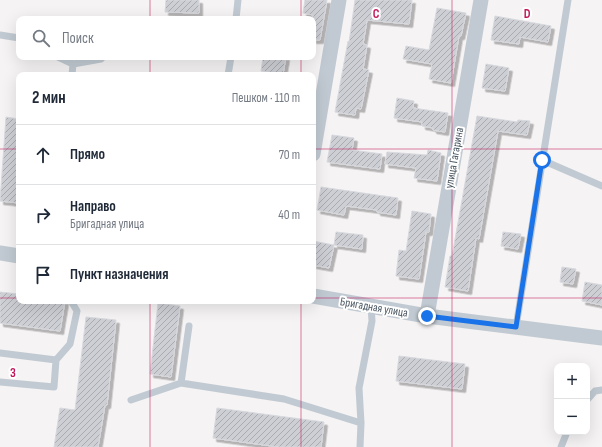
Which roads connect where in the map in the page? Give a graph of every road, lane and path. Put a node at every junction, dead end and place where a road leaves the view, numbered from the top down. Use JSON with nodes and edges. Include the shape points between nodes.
{"nodes":[{"id":1,"x":238,"y":0,"type":"edge"},
{"id":2,"x":339,"y":0,"type":"edge"},
{"id":3,"x":481,"y":0,"type":"edge"},
{"id":4,"x":568,"y":0,"type":"edge"},
{"id":5,"x":236,"y":16,"type":"edge"},
{"id":6,"x":0,"y":35,"type":"edge"},
{"id":7,"x":16,"y":38,"type":"edge"},
{"id":8,"x":64,"y":60,"type":"edge"},
{"id":9,"x":95,"y":60,"type":"edge"},
{"id":10,"x":230,"y":60,"type":"edge"},
{"id":11,"x":72,"y":64,"type":"junction"},
{"id":12,"x":72,"y":72,"type":"edge"},
{"id":13,"x":228,"y":72,"type":"edge"},
{"id":14,"x":316,"y":136,"type":"edge"},
{"id":15,"x":542,"y":160,"type":"junction"},
{"id":16,"x":602,"y":186,"type":"edge"},
{"id":17,"x":0,"y":253,"type":"edge"},
{"id":18,"x":16,"y":256,"type":"edge"},
{"id":19,"x":316,"y":297,"type":"edge"},
{"id":20,"x":73,"y":304,"type":"edge"},
{"id":21,"x":372,"y":306,"type":"junction"},
{"id":22,"x":427,"y":316,"type":"junction"},
{"id":23,"x":189,"y":326,"type":"dead end"},
{"id":24,"x":516,"y":327,"type":"junction"},
{"id":25,"x":602,"y":338,"type":"edge"},
{"id":26,"x":0,"y":353,"type":"edge"},
{"id":27,"x":56,"y":360,"type":"junction"},
{"id":28,"x":0,"y":382,"type":"edge"},
{"id":29,"x":181,"y":383,"type":"junction"},
{"id":30,"x":602,"y":390,"type":"edge"},
{"id":31,"x":588,"y":399,"type":"edge"},
{"id":32,"x":131,"y":400,"type":"dead end"},
{"id":33,"x":361,"y":423,"type":"junction"},
{"id":34,"x":566,"y":435,"type":"edge"},
{"id":35,"x":360,"y":447,"type":"edge"},
{"id":36,"x":561,"y":447,"type":"edge"}],
"edges":[{"from":1,"to":5,"type":"lane"},
{"from":2,"to":14,"type":"street"},
{"from":3,"to":22,"type":"street","name":"улица Гагарина"},
{"from":4,"to":15,"type":"lane"},
{"from":6,"to":7,"type":"lane"},
{"from":8,"to":11,"type":"lane"},
{"from":9,"to":11,"type":"lane"},
{"from":10,"to":13,"type":"lane"},
{"from":11,"to":12,"type":"lane"},
{"from":15,"to":16,"type":"lane"},
{"from":15,"to":24,"type":"lane"},
{"from":17,"to":18,"type":"street"},
{"from":19,"to":21,"type":"street","name":"Бригадная улица"},
{"from":20,"to":27,"type":"lane","via":[[77,311],[70,344]]},
{"from":21,"to":22,"type":"street","name":"Бригадная улица"},
{"from":21,"to":33,"type":"lane","via":[[372,321],[359,388]]},
{"from":22,"to":24,"type":"street","name":"Бригадная улица"},
{"from":23,"to":29,"type":"lane"},
{"from":24,"to":25,"type":"street","name":"Бригадная улица"},
{"from":26,"to":27,"type":"lane"},
{"from":27,"to":28,"type":"lane","via":[[54,387]]},
{"from":29,"to":32,"type":"lane"},
{"from":29,"to":33,"type":"lane","via":[[284,399]]},
{"from":30,"to":31,"type":"lane","via":[[594,392]]},
{"from":33,"to":35,"type":"lane"},
{"from":34,"to":36,"type":"lane"}]}
